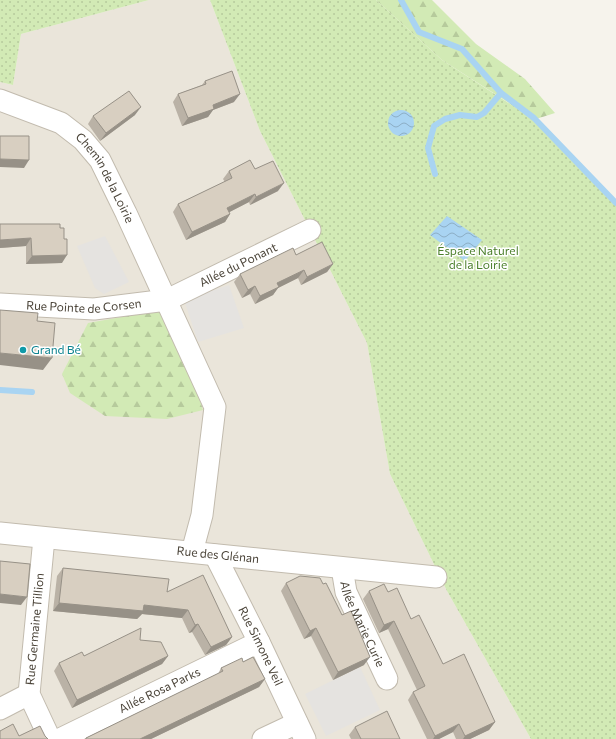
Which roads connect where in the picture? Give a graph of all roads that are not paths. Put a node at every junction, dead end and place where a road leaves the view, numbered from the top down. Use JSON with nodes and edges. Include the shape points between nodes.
{"nodes":[{"id":1,"x":0,"y":100,"type":"edge"},
{"id":2,"x":310,"y":230,"type":"dead end"},
{"id":3,"x":167,"y":300,"type":"junction"},
{"id":4,"x":0,"y":304,"type":"edge"},
{"id":5,"x":0,"y":533,"type":"edge"},
{"id":6,"x":44,"y":538,"type":"junction"},
{"id":7,"x":192,"y":552,"type":"junction"},
{"id":8,"x":215,"y":555,"type":"junction"},
{"id":9,"x":342,"y":568,"type":"junction"},
{"id":10,"x":436,"y":577,"type":"dead end"},
{"id":11,"x":259,"y":642,"type":"junction"},
{"id":12,"x":387,"y":679,"type":"dead end"},
{"id":13,"x":29,"y":694,"type":"junction"},
{"id":14,"x":0,"y":709,"type":"edge"},
{"id":15,"x":301,"y":731,"type":"edge"},
{"id":16,"x":50,"y":739,"type":"edge"},
{"id":17,"x":60,"y":739,"type":"edge"},
{"id":18,"x":263,"y":739,"type":"edge"}],
"edges":[{"from":1,"to":3,"type":"street","name":"Chemin de la Loirie","via":[[61,123],[83,140],[100,160]]},
{"from":2,"to":3,"type":"street","name":"Allée du Ponant"},
{"from":3,"to":4,"type":"street","name":"Rue Pointe de Corsen","via":[[94,309]]},
{"from":3,"to":7,"type":"street","name":"Chemin de la Loirie","via":[[216,407],[202,516]]},
{"from":5,"to":6,"type":"street","name":"Rue des Glénan"},
{"from":6,"to":7,"type":"street","name":"Rue des Glénan"},
{"from":6,"to":13,"type":"street","name":"Rue Germaine Tillion"},
{"from":7,"to":8,"type":"street","name":"Rue des Glénan"},
{"from":8,"to":9,"type":"street","name":"Rue des Glénan"},
{"from":8,"to":11,"type":"street","name":"Rue Simone Veil"},
{"from":9,"to":10,"type":"street","name":"Rue des Glénan"},
{"from":9,"to":12,"type":"street","name":"Allée Marie Curie","via":[[346,592]]},
{"from":11,"to":15,"type":"street","name":"Rue Simone Veil"},
{"from":11,"to":17,"type":"street","name":"Allée Rosa Parks"},
{"from":13,"to":14,"type":"street"},
{"from":13,"to":16,"type":"street","name":"Rue Germaine Tillion"},
{"from":15,"to":18,"type":"street"}]}
